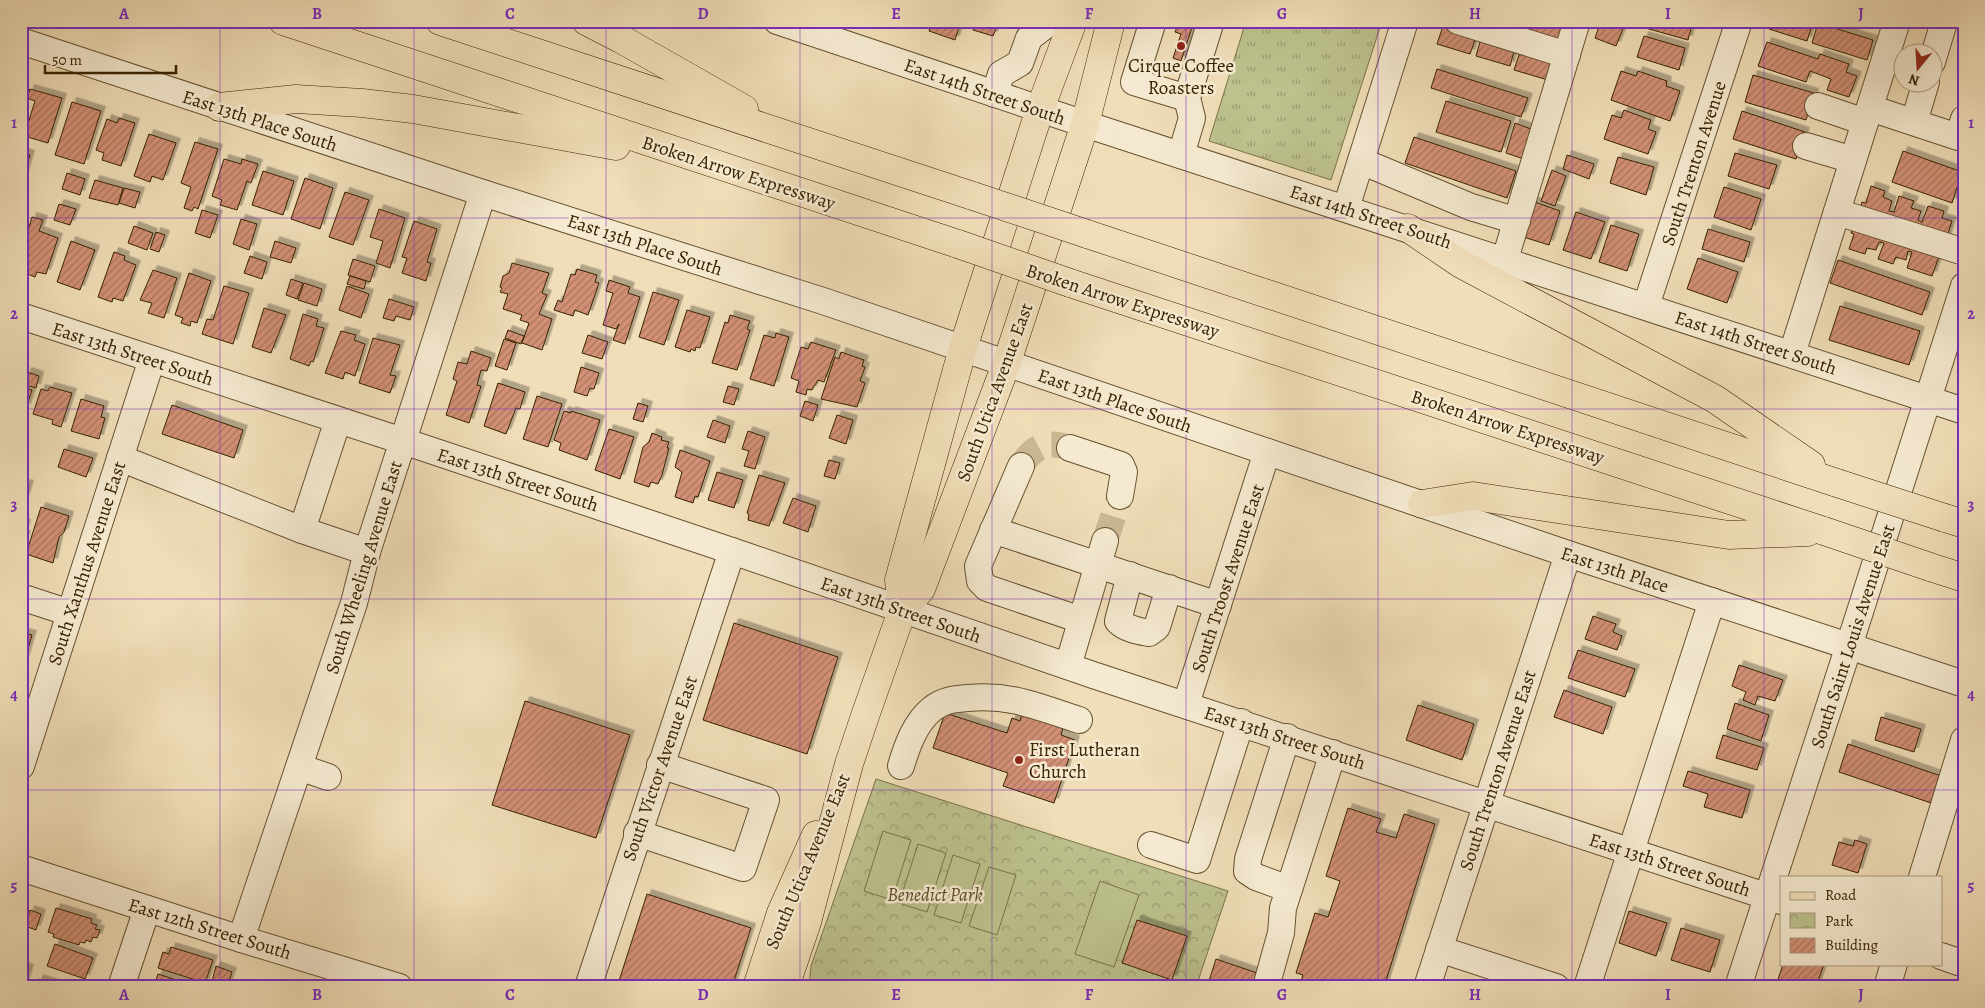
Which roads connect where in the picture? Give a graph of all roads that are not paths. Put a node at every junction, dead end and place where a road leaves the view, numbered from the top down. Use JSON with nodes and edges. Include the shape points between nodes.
{"nodes":[{"id":1,"x":282,"y":21,"type":"edge"},
{"id":2,"x":440,"y":21,"type":"edge"},
{"id":3,"x":586,"y":21,"type":"edge"},
{"id":4,"x":777,"y":21,"type":"edge"},
{"id":5,"x":1047,"y":21,"type":"edge"},
{"id":6,"x":1074,"y":21,"type":"edge"},
{"id":7,"x":1111,"y":21,"type":"edge"},
{"id":8,"x":1153,"y":21,"type":"edge"},
{"id":9,"x":1211,"y":21,"type":"edge"},
{"id":10,"x":1405,"y":21,"type":"edge"},
{"id":11,"x":1458,"y":21,"type":"edge"},
{"id":12,"x":1578,"y":21,"type":"edge"},
{"id":13,"x":1739,"y":21,"type":"edge"},
{"id":14,"x":1897,"y":21,"type":"edge"},
{"id":15,"x":1950,"y":24,"type":"edge"},
{"id":16,"x":21,"y":41,"type":"edge"},
{"id":17,"x":1941,"y":42,"type":"edge"},
{"id":18,"x":1567,"y":55,"type":"junction"},
{"id":19,"x":1923,"y":92,"type":"edge"},
{"id":20,"x":994,"y":94,"type":"junction"},
{"id":21,"x":1187,"y":98,"type":"junction"},
{"id":22,"x":1818,"y":106,"type":"dead end"},
{"id":23,"x":219,"y":107,"type":"junction"},
{"id":24,"x":1040,"y":108,"type":"junction"},
{"id":25,"x":1867,"y":115,"type":"junction"},
{"id":26,"x":1964,"y":119,"type":"edge"},
{"id":27,"x":1914,"y":122,"type":"junction"},
{"id":28,"x":1085,"y":124,"type":"junction"},
{"id":29,"x":795,"y":139,"type":"junction"},
{"id":30,"x":1806,"y":146,"type":"dead end"},
{"id":31,"x":1181,"y":155,"type":"junction"},
{"id":32,"x":1853,"y":160,"type":"junction"},
{"id":33,"x":1361,"y":161,"type":"junction"},
{"id":34,"x":708,"y":162,"type":"junction"},
{"id":35,"x":483,"y":193,"type":"junction"},
{"id":36,"x":1346,"y":208,"type":"junction"},
{"id":37,"x":1837,"y":212,"type":"junction"},
{"id":38,"x":1517,"y":220,"type":"junction"},
{"id":39,"x":1408,"y":228,"type":"junction"},
{"id":40,"x":1964,"y":252,"type":"edge"},
{"id":41,"x":1505,"y":259,"type":"junction"},
{"id":42,"x":1964,"y":286,"type":"edge"},
{"id":43,"x":1646,"y":306,"type":"junction"},
{"id":44,"x":21,"y":316,"type":"edge"},
{"id":45,"x":962,"y":348,"type":"junction"},
{"id":46,"x":1792,"y":354,"type":"junction"},
{"id":47,"x":152,"y":359,"type":"junction"},
{"id":48,"x":1007,"y":362,"type":"junction"},
{"id":49,"x":1928,"y":398,"type":"junction"},
{"id":50,"x":1964,"y":410,"type":"edge"},
{"id":51,"x":338,"y":420,"type":"junction"},
{"id":52,"x":403,"y":441,"type":"junction"},
{"id":53,"x":1070,"y":448,"type":"tunnel mouth"},
{"id":54,"x":1268,"y":452,"type":"junction"},
{"id":55,"x":120,"y":458,"type":"junction"},
{"id":56,"x":1021,"y":466,"type":"tunnel mouth"},
{"id":57,"x":1837,"y":482,"type":"junction"},
{"id":58,"x":1120,"y":496,"type":"tunnel mouth"},
{"id":59,"x":1422,"y":504,"type":"junction"},
{"id":60,"x":1954,"y":521,"type":"edge"},
{"id":61,"x":302,"y":530,"type":"junction"},
{"id":62,"x":993,"y":530,"type":"junction"},
{"id":63,"x":1824,"y":531,"type":"junction"},
{"id":64,"x":732,"y":550,"type":"junction"},
{"id":65,"x":367,"y":552,"type":"junction"},
{"id":66,"x":1102,"y":553,"type":"junction"},
{"id":67,"x":1568,"y":554,"type":"junction"},
{"id":68,"x":1130,"y":575,"type":"junction"},
{"id":69,"x":1964,"y":578,"type":"edge"},
{"id":70,"x":1169,"y":588,"type":"junction"},
{"id":71,"x":21,"y":597,"type":"edge"},
{"id":72,"x":1712,"y":601,"type":"junction"},
{"id":73,"x":1218,"y":605,"type":"junction"},
{"id":74,"x":902,"y":611,"type":"junction"},
{"id":75,"x":70,"y":613,"type":"junction"},
{"id":76,"x":1081,"y":620,"type":"junction"},
{"id":77,"x":1849,"y":646,"type":"junction"},
{"id":78,"x":1068,"y":666,"type":"junction"},
{"id":79,"x":1964,"y":684,"type":"edge"},
{"id":80,"x":1186,"y":704,"type":"junction"},
{"id":81,"x":1079,"y":720,"type":"dead end"},
{"id":82,"x":1241,"y":722,"type":"junction"},
{"id":83,"x":1287,"y":737,"type":"junction"},
{"id":84,"x":1964,"y":740,"type":"edge"},
{"id":85,"x":1333,"y":753,"type":"junction"},
{"id":86,"x":849,"y":764,"type":"junction"},
{"id":87,"x":660,"y":765,"type":"junction"},
{"id":88,"x":21,"y":766,"type":"edge"},
{"id":89,"x":901,"y":766,"type":"dead end"},
{"id":90,"x":299,"y":767,"type":"junction"},
{"id":91,"x":328,"y":777,"type":"dead end"},
{"id":92,"x":1486,"y":803,"type":"junction"},
{"id":93,"x":637,"y":833,"type":"junction"},
{"id":94,"x":1151,"y":845,"type":"dead end"},
{"id":95,"x":1632,"y":851,"type":"junction"},
{"id":96,"x":21,"y":868,"type":"edge"},
{"id":97,"x":1781,"y":876,"type":"edge"},
{"id":98,"x":1922,"y":876,"type":"edge"},
{"id":99,"x":1780,"y":879,"type":"edge"},
{"id":100,"x":1289,"y":889,"type":"junction"},
{"id":101,"x":1774,"y":899,"type":"edge"},
{"id":102,"x":147,"y":909,"type":"junction"},
{"id":103,"x":241,"y":939,"type":"junction"},
{"id":104,"x":1439,"y":949,"type":"junction"},
{"id":105,"x":1942,"y":956,"type":"edge"},
{"id":106,"x":1964,"y":964,"type":"edge"},
{"id":107,"x":1893,"y":966,"type":"edge"},
{"id":108,"x":370,"y":982,"type":"edge"},
{"id":109,"x":121,"y":987,"type":"edge"},
{"id":110,"x":399,"y":987,"type":"edge"},
{"id":111,"x":588,"y":987,"type":"edge"},
{"id":112,"x":757,"y":987,"type":"edge"},
{"id":113,"x":785,"y":987,"type":"edge"},
{"id":114,"x":1266,"y":987,"type":"edge"},
{"id":115,"x":1427,"y":987,"type":"edge"},
{"id":116,"x":1556,"y":987,"type":"edge"},
{"id":117,"x":1587,"y":987,"type":"edge"},
{"id":118,"x":1738,"y":987,"type":"edge"},
{"id":119,"x":1887,"y":987,"type":"edge"}],
"edges":[{"from":1,"to":34,"type":"main road","name":"Broken Arrow Expressway"},
{"from":2,"to":29,"type":"main road"},
{"from":3,"to":29,"type":"main road"},
{"from":4,"to":20,"type":"street","name":"East 14th Street South"},
{"from":5,"to":20,"type":"street","via":[[1029,38],[1020,63],[1000,74]]},
{"from":6,"to":24,"type":"main road","name":"South Utica Avenue East"},
{"from":7,"to":28,"type":"main road","name":"South Utica Avenue East"},
{"from":8,"to":21,"type":"street","via":[[1134,82]]},
{"from":9,"to":21,"type":"street"},
{"from":10,"to":33,"type":"street"},
{"from":11,"to":18,"type":"street"},
{"from":12,"to":18,"type":"street"},
{"from":13,"to":43,"type":"street","name":"South Trenton Avenue"},
{"from":14,"to":25,"type":"street"},
{"from":15,"to":17,"type":"street"},
{"from":16,"to":23,"type":"street","name":"East 13th Place South"},
{"from":18,"to":38,"type":"street"},
{"from":19,"to":27,"type":"street"},
{"from":20,"to":24,"type":"street","name":"East 14th Street South"},
{"from":21,"to":31,"type":"street","via":[[1192,118]]},
{"from":22,"to":25,"type":"street"},
{"from":23,"to":34,"type":"main road","via":[[296,100],[362,102]]},
{"from":23,"to":35,"type":"street","name":"East 13th Place South"},
{"from":24,"to":28,"type":"street","name":"East 14th Street South"},
{"from":24,"to":45,"type":"main road","name":"South Utica Avenue East"},
{"from":25,"to":27,"type":"street"},
{"from":25,"to":32,"type":"street"},
{"from":26,"to":27,"type":"street","via":[[1958,137]]},
{"from":28,"to":31,"type":"street","name":"East 14th Street South"},
{"from":28,"to":48,"type":"main road","name":"South Utica Avenue East"},
{"from":29,"to":57,"type":"main road","bridge":true},
{"from":30,"to":32,"type":"street"},
{"from":31,"to":36,"type":"street","name":"East 14th Street South"},
{"from":32,"to":37,"type":"street"},
{"from":33,"to":36,"type":"street"},
{"from":33,"to":38,"type":"street","via":[[1471,207]]},
{"from":34,"to":63,"type":"main road","name":"Broken Arrow Expressway","bridge":true},
{"from":35,"to":45,"type":"street","name":"East 13th Place South"},
{"from":35,"to":52,"type":"street","name":"South Wheeling Avenue East"},
{"from":36,"to":39,"type":"street","name":"East 14th Street South"},
{"from":37,"to":40,"type":"street"},
{"from":37,"to":46,"type":"street"},
{"from":38,"to":41,"type":"street"},
{"from":39,"to":41,"type":"street","name":"East 14th Street South"},
{"from":39,"to":57,"type":"main road","via":[[1461,264],[1715,399]]},
{"from":41,"to":43,"type":"street","name":"East 14th Street South"},
{"from":42,"to":49,"type":"street","name":"South Saint Louis Avenue East"},
{"from":43,"to":46,"type":"street","name":"East 14th Street South"},
{"from":44,"to":47,"type":"street","name":"East 13th Street South"},
{"from":45,"to":48,"type":"street","name":"East 13th Place South"},
{"from":45,"to":74,"type":"main road","name":"South Utica Avenue East","via":[[899,580]]},
{"from":46,"to":49,"type":"street","name":"East 14th Street South"},
{"from":47,"to":51,"type":"street","name":"East 13th Street South"},
{"from":47,"to":55,"type":"street","name":"South Xanthus Avenue East"},
{"from":48,"to":54,"type":"street","name":"East 13th Place South"},
{"from":48,"to":74,"type":"main road","name":"South Utica Avenue East","via":[[921,590]]},
{"from":49,"to":50,"type":"street","name":"East 14th Street South"},
{"from":49,"to":77,"type":"street","name":"South Saint Louis Avenue East"},
{"from":51,"to":52,"type":"street","name":"East 13th Street South"},
{"from":51,"to":61,"type":"street"},
{"from":52,"to":64,"type":"street","name":"East 13th Street South"},
{"from":52,"to":65,"type":"street","name":"South Wheeling Avenue East"},
{"from":53,"to":58,"type":"street","via":[[1121,465],[1124,472]]},
{"from":54,"to":59,"type":"street","name":"East 13th Place"},
{"from":54,"to":73,"type":"street","name":"South Troost Avenue East"},
{"from":55,"to":61,"type":"street"},
{"from":55,"to":75,"type":"street","name":"South Xanthus Avenue East"},
{"from":56,"to":62,"type":"street"},
{"from":57,"to":60,"type":"main road","bridge":true},
{"from":59,"to":63,"type":"main road","via":[[1473,496],[1729,535]]},
{"from":59,"to":67,"type":"street","name":"East 13th Place"},
{"from":61,"to":65,"type":"street"},
{"from":62,"to":66,"type":"street"},
{"from":62,"to":76,"type":"street","via":[[978,566],[980,581],[987,588]]},
{"from":63,"to":69,"type":"main road","name":"Broken Arrow Expressway","bridge":true},
{"from":64,"to":74,"type":"street","name":"East 13th Street South"},
{"from":64,"to":87,"type":"street","name":"South Victor Avenue East"},
{"from":65,"to":90,"type":"street","name":"South Wheeling Avenue East","via":[[354,604]]},
{"from":66,"to":68,"type":"street"},
{"from":66,"to":76,"type":"street"},
{"from":67,"to":72,"type":"street","name":"East 13th Place"},
{"from":67,"to":92,"type":"street","name":"South Trenton Avenue East"},
{"from":68,"to":70,"type":"street"},
{"from":68,"to":70,"type":"street","via":[[1118,614],[1118,621],[1123,626],[1150,633],[1157,627]]},
{"from":70,"to":73,"type":"street"},
{"from":71,"to":75,"type":"street"},
{"from":72,"to":77,"type":"street","name":"East 13th Place"},
{"from":72,"to":95,"type":"street"},
{"from":73,"to":80,"type":"street","name":"South Troost Avenue East"},
{"from":74,"to":78,"type":"street","name":"East 13th Street South"},
{"from":74,"to":86,"type":"main road","name":"South Utica Avenue East"},
{"from":75,"to":88,"type":"street","name":"South Xanthus Avenue East"},
{"from":76,"to":78,"type":"street"},
{"from":77,"to":79,"type":"street","name":"East 13th Place"},
{"from":77,"to":97,"type":"street","name":"South Saint Louis Avenue East"},
{"from":78,"to":80,"type":"street","name":"East 13th Street South"},
{"from":80,"to":82,"type":"street","name":"East 13th Street South"},
{"from":81,"to":89,"type":"street","via":[[1019,700],[996,696],[947,700],[919,724]]},
{"from":82,"to":83,"type":"street","name":"East 13th Street South"},
{"from":82,"to":94,"type":"street","via":[[1197,860]]},
{"from":83,"to":85,"type":"street","name":"East 13th Street South"},
{"from":83,"to":100,"type":"street","via":[[1247,871]]},
{"from":84,"to":98,"type":"street"},
{"from":85,"to":92,"type":"street","name":"East 13th Street South"},
{"from":85,"to":100,"type":"street"},
{"from":86,"to":112,"type":"main road","name":"South Utica Avenue East","via":[[781,913]]},
{"from":86,"to":113,"type":"main road","name":"South Utica Avenue East","via":[[807,922]]},
{"from":87,"to":93,"type":"street","name":"South Victor Avenue East"},
{"from":87,"to":93,"type":"street","via":[[766,800],[743,868]]},
{"from":90,"to":91,"type":"street"},
{"from":90,"to":103,"type":"street","name":"South Wheeling Avenue East"},
{"from":92,"to":95,"type":"street","name":"East 13th Street South"},
{"from":92,"to":104,"type":"street","name":"South Trenton Avenue East"},
{"from":93,"to":111,"type":"street","name":"South Victor Avenue East"},
{"from":95,"to":101,"type":"street","name":"East 13th Street South"},
{"from":95,"to":117,"type":"street"},
{"from":96,"to":102,"type":"street","name":"East 12th Street South"},
{"from":99,"to":101,"type":"street","name":"South Saint Louis Avenue East"},
{"from":100,"to":114,"type":"street"},
{"from":101,"to":118,"type":"street","name":"South Saint Louis Avenue East"},
{"from":102,"to":103,"type":"street","name":"East 12th Street South"},
{"from":102,"to":109,"type":"street"},
{"from":103,"to":108,"type":"street","name":"East 12th Street South"},
{"from":104,"to":115,"type":"street","name":"South Trenton Avenue East"},
{"from":104,"to":116,"type":"street"},
{"from":105,"to":106,"type":"street"},
{"from":107,"to":119,"type":"street"},
{"from":108,"to":110,"type":"street","name":"East 12th Street South"}]}
